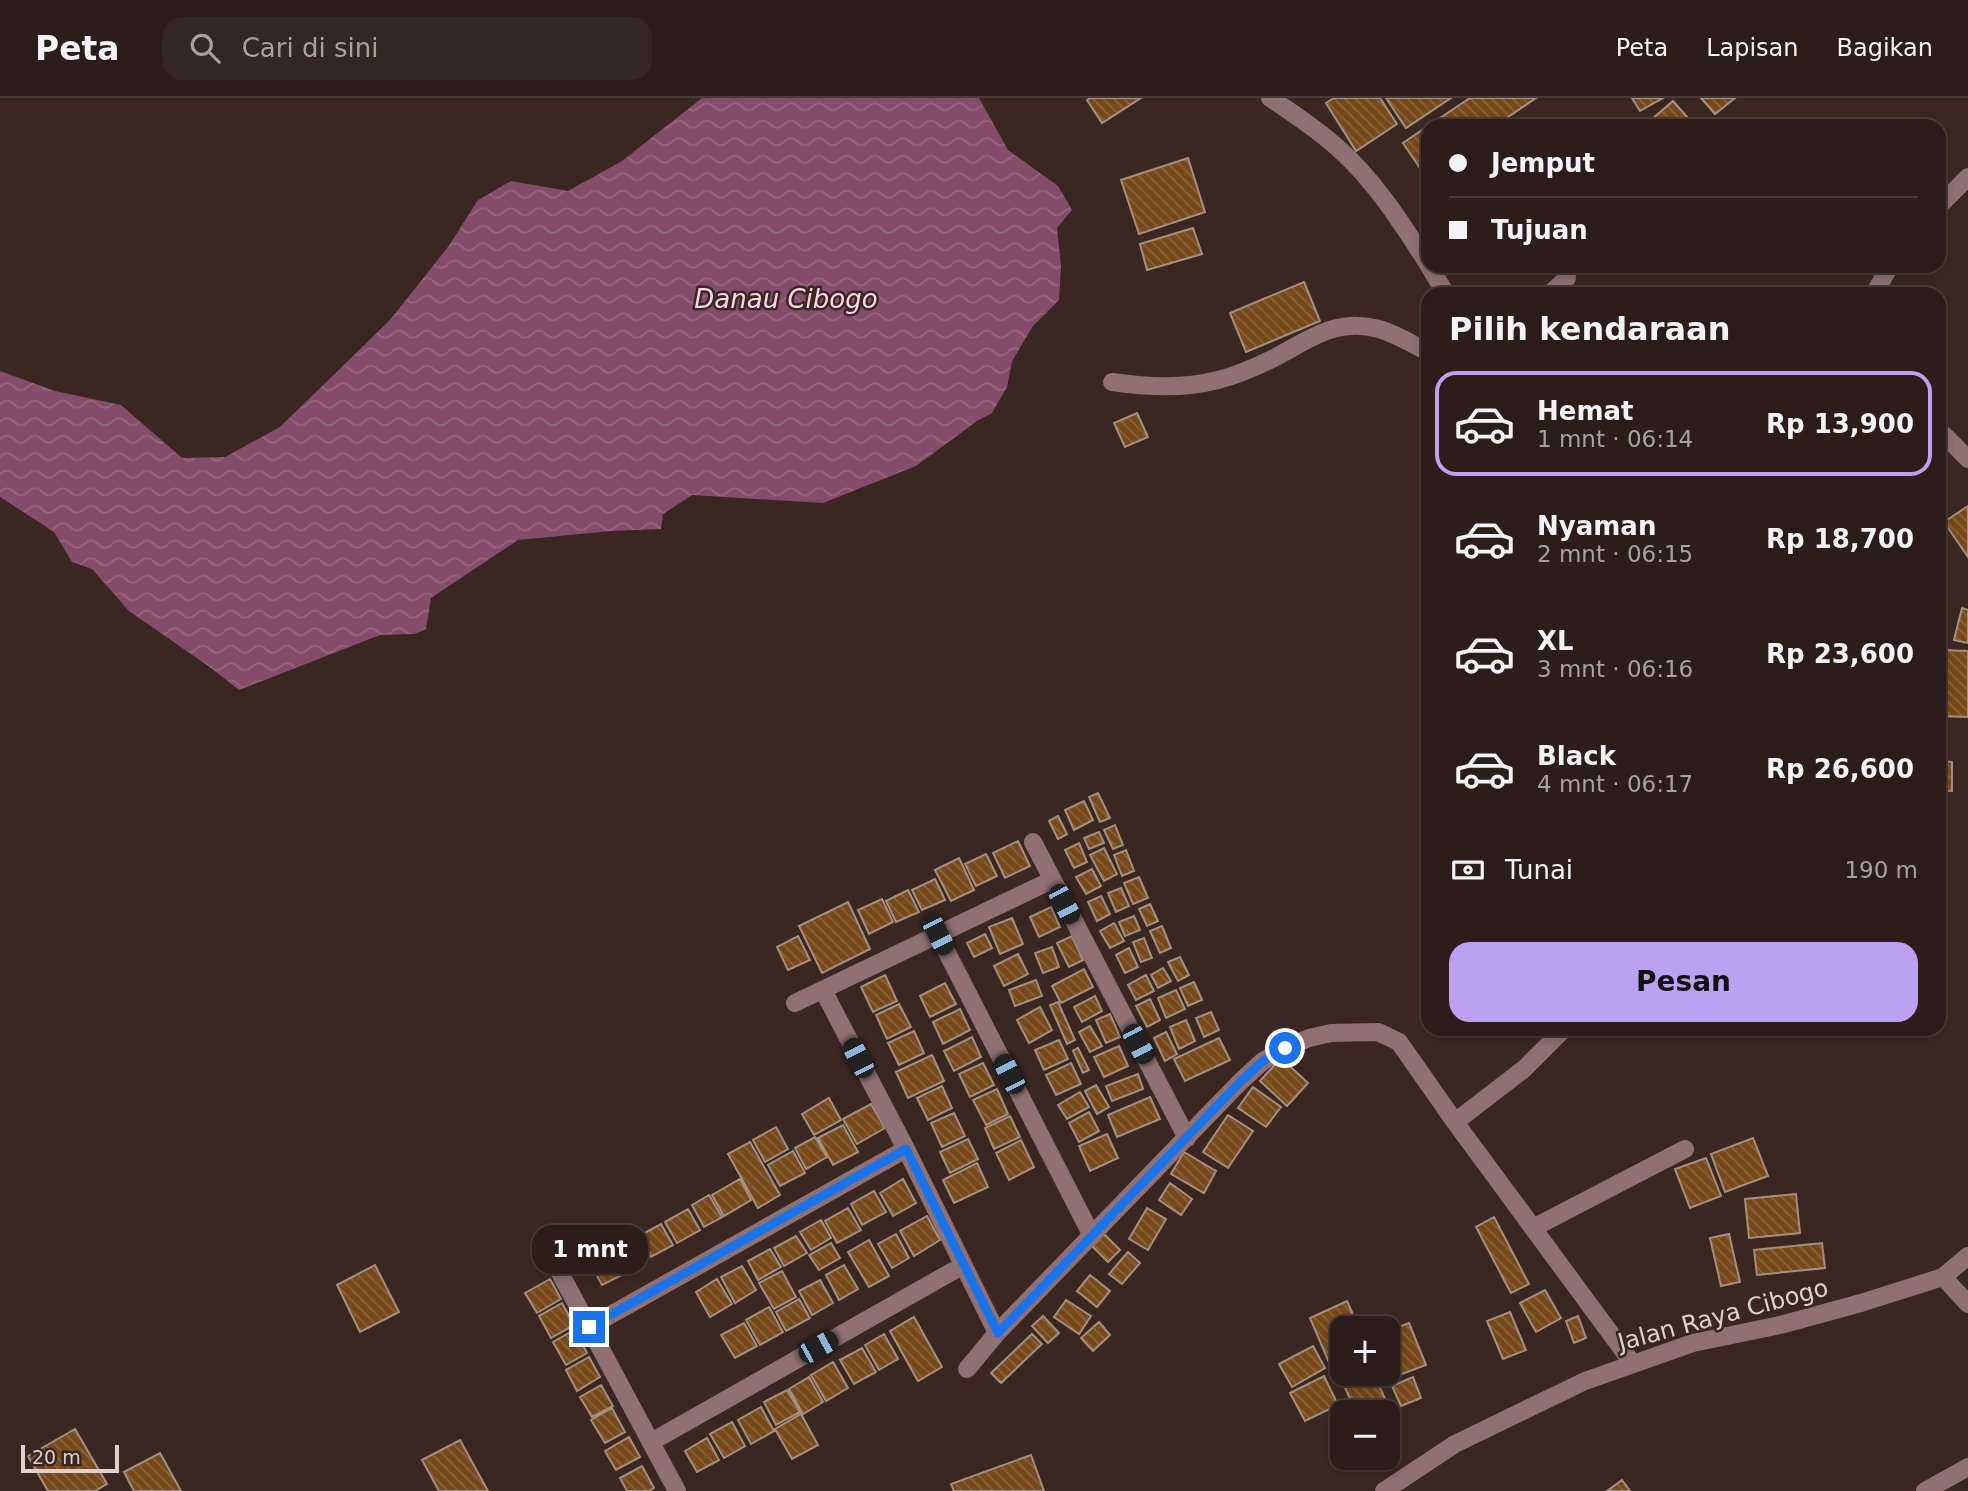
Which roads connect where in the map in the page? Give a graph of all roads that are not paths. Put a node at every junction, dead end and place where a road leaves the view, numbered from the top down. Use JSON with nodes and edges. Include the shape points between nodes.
{"nodes":[{"id":1,"x":1270,"y":98,"type":"edge"},
{"id":2,"x":1968,"y":177,"type":"edge"},
{"id":3,"x":1946,"y":199,"type":"edge"},
{"id":4,"x":1421,"y":253,"type":"edge"},
{"id":5,"x":1567,"y":278,"type":"dead end"},
{"id":6,"x":1557,"y":287,"type":"edge"},
{"id":7,"x":1421,"y":348,"type":"edge"},
{"id":8,"x":1112,"y":382,"type":"dead end"},
{"id":9,"x":1946,"y":437,"type":"edge"},
{"id":10,"x":1968,"y":460,"type":"edge"},
{"id":11,"x":1033,"y":842,"type":"dead end"},
{"id":12,"x":1052,"y":880,"type":"junction"},
{"id":13,"x":938,"y":935,"type":"junction"},
{"id":14,"x":823,"y":990,"type":"junction"},
{"id":15,"x":795,"y":1003,"type":"dead end"},
{"id":16,"x":1557,"y":1036,"type":"edge"},
{"id":17,"x":1455,"y":1122,"type":"junction"},
{"id":18,"x":1186,"y":1138,"type":"junction"},
{"id":19,"x":906,"y":1149,"type":"junction"},
{"id":20,"x":1685,"y":1149,"type":"dead end"},
{"id":21,"x":1532,"y":1228,"type":"junction"},
{"id":22,"x":1091,"y":1236,"type":"junction"},
{"id":23,"x":1968,"y":1256,"type":"edge"},
{"id":24,"x":962,"y":1266,"type":"junction"},
{"id":25,"x":560,"y":1273,"type":"dead end"},
{"id":26,"x":1944,"y":1277,"type":"junction"},
{"id":27,"x":1968,"y":1304,"type":"edge"},
{"id":28,"x":589,"y":1327,"type":"junction"},
{"id":29,"x":998,"y":1333,"type":"junction"},
{"id":30,"x":1633,"y":1364,"type":"junction"},
{"id":31,"x":967,"y":1369,"type":"dead end"},
{"id":32,"x":651,"y":1442,"type":"junction"},
{"id":33,"x":1968,"y":1467,"type":"edge"},
{"id":34,"x":677,"y":1491,"type":"edge"},
{"id":35,"x":1384,"y":1491,"type":"edge"},
{"id":36,"x":1925,"y":1491,"type":"edge"}],
"edges":[{"from":1,"to":4,"type":"street","via":[[1341,151],[1371,183]]},
{"from":2,"to":3,"type":"street"},
{"from":5,"to":6,"type":"street"},
{"from":7,"to":8,"type":"street","via":[[1377,328],[1343,326],[1218,380],[1178,387]]},
{"from":9,"to":10,"type":"street"},
{"from":11,"to":12,"type":"street"},
{"from":12,"to":13,"type":"street"},
{"from":12,"to":18,"type":"street"},
{"from":13,"to":14,"type":"street"},
{"from":13,"to":22,"type":"street"},
{"from":14,"to":15,"type":"street"},
{"from":14,"to":19,"type":"street"},
{"from":16,"to":17,"type":"street","via":[[1524,1069]]},
{"from":17,"to":18,"type":"street","via":[[1399,1042],[1378,1032],[1356,1031],[1309,1038],[1263,1061]]},
{"from":17,"to":21,"type":"street"},
{"from":18,"to":22,"type":"street"},
{"from":19,"to":24,"type":"street"},
{"from":19,"to":28,"type":"street"},
{"from":20,"to":21,"type":"street"},
{"from":21,"to":30,"type":"street"},
{"from":22,"to":29,"type":"street"},
{"from":23,"to":26,"type":"street","name":"Jalan Raya Cibogo"},
{"from":24,"to":29,"type":"street"},
{"from":24,"to":32,"type":"street"},
{"from":25,"to":28,"type":"street"},
{"from":26,"to":27,"type":"street"},
{"from":26,"to":30,"type":"street","name":"Jalan Raya Cibogo","via":[[1780,1325],[1693,1343]]},
{"from":28,"to":32,"type":"street"},
{"from":29,"to":31,"type":"street"},
{"from":30,"to":35,"type":"street","name":"Jalan Raya Cibogo","via":[[1585,1381],[1455,1444]]},
{"from":32,"to":34,"type":"street"},
{"from":33,"to":36,"type":"street"}]}
